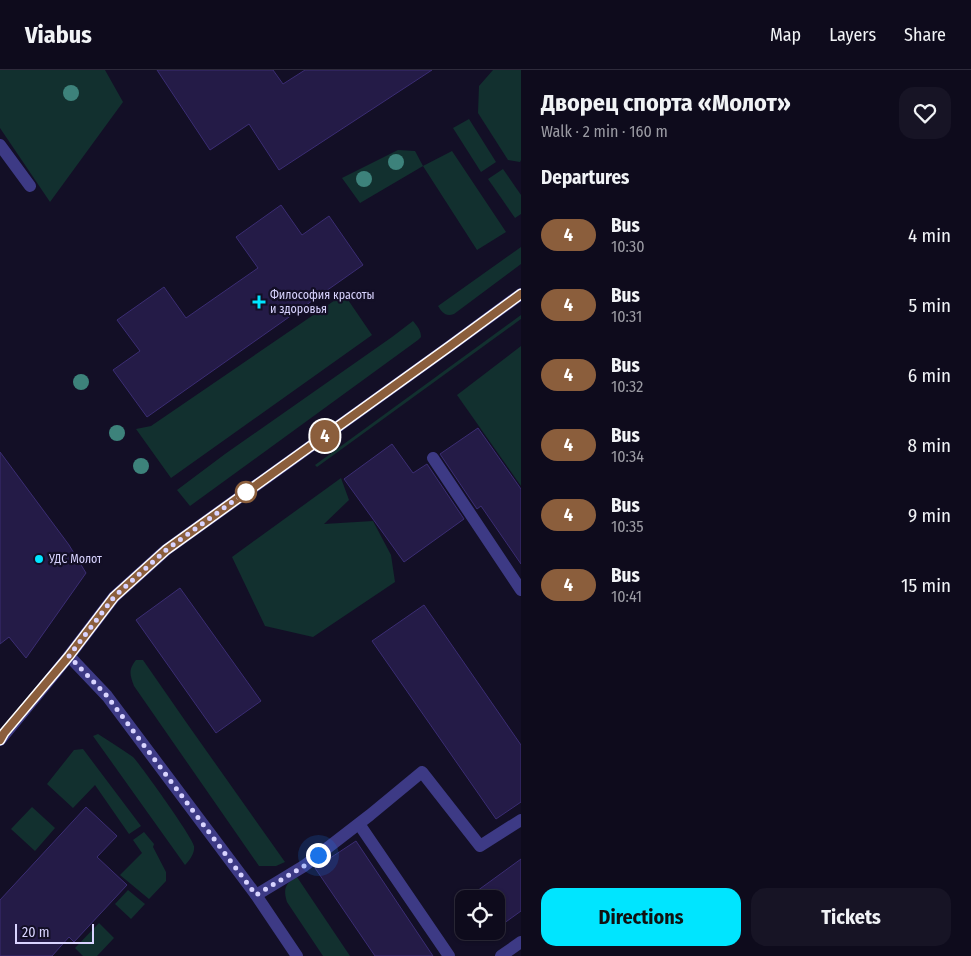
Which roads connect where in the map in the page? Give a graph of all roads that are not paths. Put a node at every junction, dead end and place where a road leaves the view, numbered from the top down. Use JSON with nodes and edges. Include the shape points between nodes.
{"nodes":[{"id":1,"x":0,"y":145,"type":"edge"},
{"id":2,"x":30,"y":186,"type":"dead end"},
{"id":3,"x":521,"y":294,"type":"edge"},
{"id":4,"x":433,"y":458,"type":"dead end"},
{"id":5,"x":521,"y":590,"type":"edge"},
{"id":6,"x":69,"y":656,"type":"junction"},
{"id":7,"x":0,"y":740,"type":"edge"},
{"id":8,"x":521,"y":820,"type":"edge"},
{"id":9,"x":359,"y":824,"type":"junction"},
{"id":10,"x":256,"y":895,"type":"junction"},
{"id":11,"x":521,"y":942,"type":"edge"},
{"id":12,"x":297,"y":956,"type":"edge"},
{"id":13,"x":449,"y":956,"type":"edge"},
{"id":14,"x":501,"y":956,"type":"edge"}],
"edges":[{"from":1,"to":2,"type":"street"},
{"from":3,"to":6,"type":"street","via":[[166,550],[114,597]]},
{"from":4,"to":5,"type":"street"},
{"from":6,"to":7,"type":"street"},
{"from":6,"to":10,"type":"street","via":[[107,696]]},
{"from":8,"to":9,"type":"street","via":[[480,846],[422,772]]},
{"from":9,"to":10,"type":"street","via":[[304,866]]},
{"from":9,"to":13,"type":"street"},
{"from":10,"to":12,"type":"street"},
{"from":11,"to":14,"type":"street"}]}
